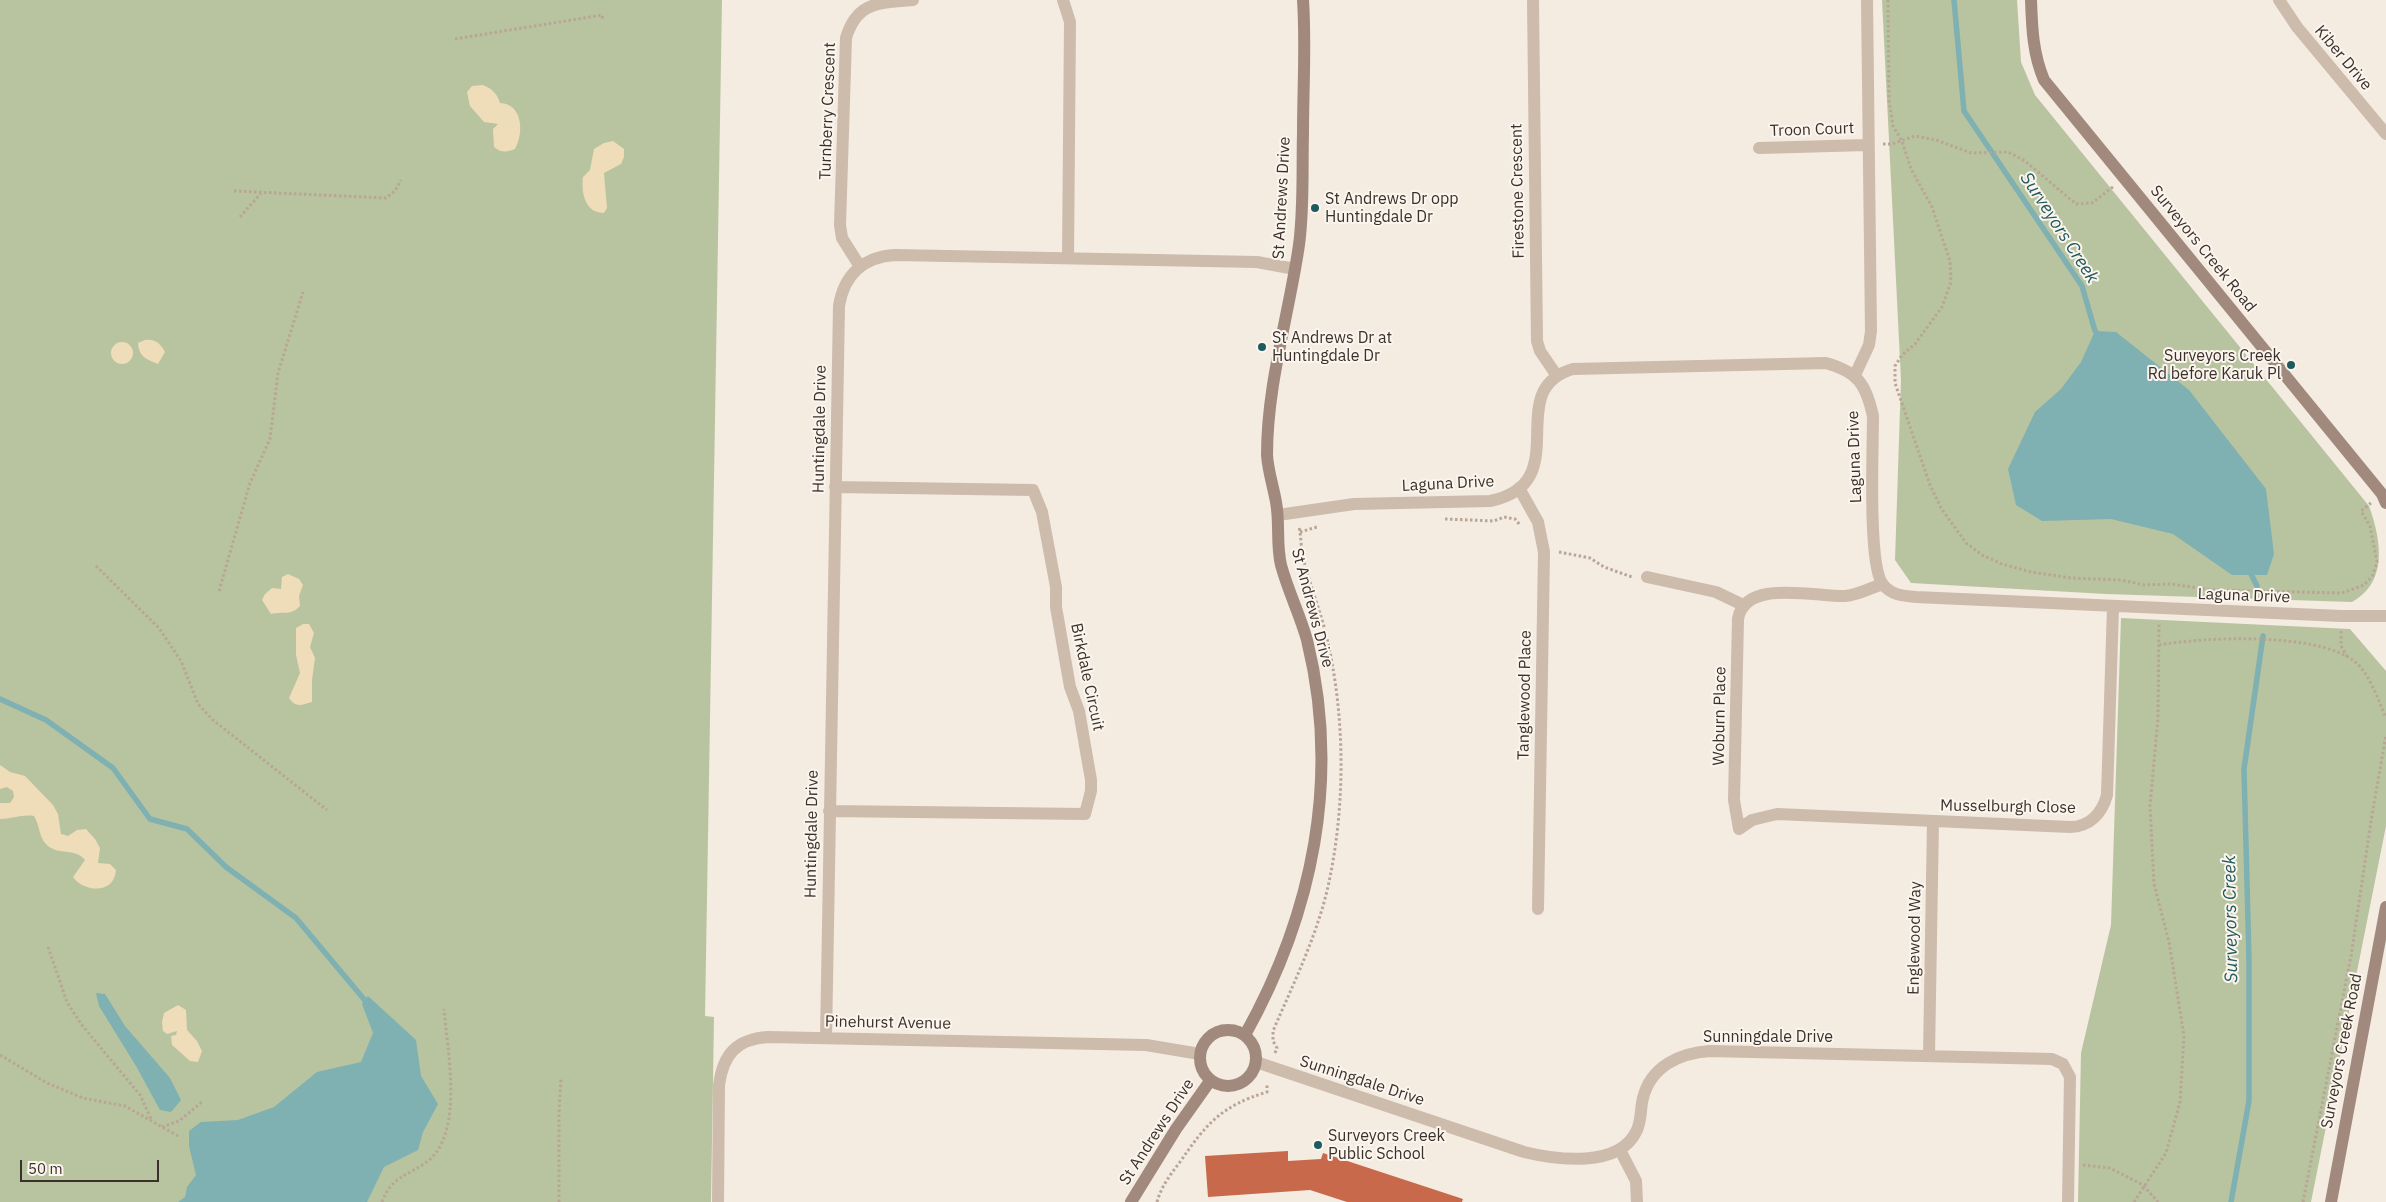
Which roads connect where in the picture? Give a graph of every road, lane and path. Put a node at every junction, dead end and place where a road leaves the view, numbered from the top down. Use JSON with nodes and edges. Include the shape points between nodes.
{"nodes":[{"id":1,"x":913,"y":0,"type":"edge"},
{"id":2,"x":1063,"y":0,"type":"edge"},
{"id":3,"x":1303,"y":0,"type":"edge"},
{"id":4,"x":1533,"y":0,"type":"edge"},
{"id":5,"x":1867,"y":0,"type":"edge"},
{"id":6,"x":1888,"y":0,"type":"edge"},
{"id":7,"x":2031,"y":0,"type":"edge"},
{"id":8,"x":2279,"y":0,"type":"edge"},
{"id":9,"x":603,"y":20,"type":"dead end"},
{"id":10,"x":455,"y":38,"type":"dead end"},
{"id":11,"x":2386,"y":134,"type":"edge"},
{"id":12,"x":1902,"y":141,"type":"junction"},
{"id":13,"x":1867,"y":145,"type":"junction"},
{"id":14,"x":1759,"y":148,"type":"dead end"},
{"id":15,"x":2124,"y":178,"type":"junction"},
{"id":16,"x":401,"y":180,"type":"dead end"},
{"id":17,"x":234,"y":191,"type":"dead end"},
{"id":18,"x":262,"y":192,"type":"junction"},
{"id":19,"x":240,"y":217,"type":"dead end"},
{"id":20,"x":1068,"y":258,"type":"junction"},
{"id":21,"x":859,"y":265,"type":"junction"},
{"id":22,"x":1294,"y":269,"type":"junction"},
{"id":23,"x":303,"y":292,"type":"dead end"},
{"id":24,"x":1855,"y":375,"type":"junction"},
{"id":25,"x":1556,"y":376,"type":"junction"},
{"id":26,"x":835,"y":487,"type":"junction"},
{"id":27,"x":1519,"y":488,"type":"junction"},
{"id":28,"x":2385,"y":495,"type":"edge"},
{"id":29,"x":1278,"y":516,"type":"junction"},
{"id":30,"x":1441,"y":519,"type":"dead end"},
{"id":31,"x":1319,"y":526,"type":"dead end"},
{"id":32,"x":1522,"y":527,"type":"dead end"},
{"id":33,"x":1300,"y":532,"type":"dead end"},
{"id":34,"x":1553,"y":552,"type":"dead end"},
{"id":35,"x":96,"y":566,"type":"dead end"},
{"id":36,"x":1647,"y":577,"type":"joint"},
{"id":37,"x":1882,"y":584,"type":"junction"},
{"id":38,"x":2144,"y":585,"type":"junction"},
{"id":39,"x":219,"y":591,"type":"dead end"},
{"id":40,"x":1743,"y":605,"type":"junction"},
{"id":41,"x":2113,"y":607,"type":"junction"},
{"id":42,"x":2160,"y":609,"type":"junction"},
{"id":43,"x":2386,"y":616,"type":"edge"},
{"id":44,"x":2158,"y":645,"type":"junction"},
{"id":45,"x":2386,"y":718,"type":"edge"},
{"id":46,"x":2386,"y":735,"type":"edge"},
{"id":47,"x":327,"y":810,"type":"dead end"},
{"id":48,"x":829,"y":811,"type":"junction"},
{"id":49,"x":1933,"y":821,"type":"junction"},
{"id":50,"x":1739,"y":829,"type":"joint"},
{"id":51,"x":2386,"y":907,"type":"edge"},
{"id":52,"x":1538,"y":909,"type":"dead end"},
{"id":53,"x":48,"y":947,"type":"dead end"},
{"id":54,"x":444,"y":1008,"type":"dead end"},
{"id":55,"x":1245,"y":1035,"type":"junction"},
{"id":56,"x":826,"y":1038,"type":"junction"},
{"id":57,"x":1200,"y":1054,"type":"junction"},
{"id":58,"x":0,"y":1055,"type":"edge"},
{"id":59,"x":1929,"y":1055,"type":"junction"},
{"id":60,"x":1256,"y":1062,"type":"junction"},
{"id":61,"x":561,"y":1079,"type":"dead end"},
{"id":62,"x":1210,"y":1081,"type":"junction"},
{"id":63,"x":1267,"y":1083,"type":"dead end"},
{"id":64,"x":203,"y":1101,"type":"dead end"},
{"id":65,"x":152,"y":1121,"type":"junction"},
{"id":66,"x":162,"y":1127,"type":"junction"},
{"id":67,"x":178,"y":1136,"type":"dead end"},
{"id":68,"x":1620,"y":1150,"type":"junction"},
{"id":69,"x":2068,"y":1166,"type":"junction"},
{"id":70,"x":2143,"y":1185,"type":"junction"},
{"id":71,"x":382,"y":1202,"type":"edge"},
{"id":72,"x":559,"y":1202,"type":"edge"},
{"id":73,"x":718,"y":1202,"type":"edge"},
{"id":74,"x":1131,"y":1202,"type":"edge"},
{"id":75,"x":1157,"y":1202,"type":"edge"},
{"id":76,"x":1637,"y":1202,"type":"edge"},
{"id":77,"x":2068,"y":1202,"type":"edge"},
{"id":78,"x":2134,"y":1202,"type":"edge"},
{"id":79,"x":2158,"y":1202,"type":"edge"},
{"id":80,"x":2303,"y":1202,"type":"edge"},
{"id":81,"x":2331,"y":1202,"type":"edge"}],
"edges":[{"from":1,"to":21,"type":"street","name":"Turnberry Crescent","via":[[878,3],[865,8],[853,20],[846,38],[840,231]]},
{"from":2,"to":20,"type":"street","via":[[1070,22]]},
{"from":3,"to":22,"type":"street","name":"St Andrews Drive","via":[[1302,191]]},
{"from":4,"to":25,"type":"street","name":"Firestone Crescent","via":[[1537,341],[1540,352]]},
{"from":5,"to":13,"type":"street"},
{"from":6,"to":12,"type":"path","via":[[1889,100],[1893,126]]},
{"from":7,"to":15,"type":"street","name":"Surveyors Creek Road","via":[[2033,43],[2044,80]]},
{"from":8,"to":11,"type":"street","name":"Kiber Drive","via":[[2296,27]]},
{"from":9,"to":10,"type":"path","via":[[602,15]]},
{"from":12,"to":13,"type":"path"},
{"from":12,"to":15,"type":"path","via":[[1915,136],[1971,153],[2008,152],[2025,161],[2076,204],[2092,203]]},
{"from":12,"to":38,"type":"path","via":[[1911,169],[1932,206],[1950,261],[1951,282],[1942,307],[1895,366],[1898,397],[1930,485],[1942,508],[1966,543],[2002,564],[2071,578],[2121,580]]},
{"from":13,"to":14,"type":"street","name":"Troon Court"},
{"from":13,"to":24,"type":"street","via":[[1871,331],[1869,345]]},
{"from":15,"to":28,"type":"street","name":"Surveyors Creek Road"},
{"from":16,"to":18,"type":"path","via":[[386,198]]},
{"from":17,"to":18,"type":"path"},
{"from":18,"to":19,"type":"path"},
{"from":20,"to":21,"type":"street","via":[[894,255],[873,258]]},
{"from":20,"to":22,"type":"street","via":[[1257,262]]},
{"from":21,"to":26,"type":"street","name":"Huntingdale Drive","via":[[844,285],[838,306]]},
{"from":22,"to":29,"type":"street","name":"St Andrews Drive","via":[[1269,421],[1268,471]]},
{"from":23,"to":39,"type":"path","via":[[278,372],[270,439],[250,484]]},
{"from":24,"to":25,"type":"street","via":[[1826,363],[1812,363],[1583,369]]},
{"from":24,"to":37,"type":"street","name":"Laguna Drive","via":[[1865,388],[1872,416],[1874,555]]},
{"from":25,"to":27,"type":"street","name":"Laguna Drive","via":[[1544,389],[1538,406],[1537,458],[1532,474]]},
{"from":26,"to":48,"type":"street","name":"Huntingdale Drive"},
{"from":26,"to":48,"type":"street","name":"Birkdale Circuit","via":[[1033,490],[1042,512],[1070,687],[1079,711],[1091,791],[1085,814]]},
{"from":27,"to":29,"type":"street","name":"Laguna Drive","via":[[1510,495],[1490,501],[1354,504]]},
{"from":27,"to":52,"type":"street","name":"Tanglewood Place","via":[[1538,522],[1544,552]]},
{"from":28,"to":38,"type":"path","via":[[2361,511],[2370,526],[2377,562],[2373,575],[2364,585],[2342,593]]},
{"from":29,"to":55,"type":"street","name":"St Andrews Drive","via":[[1281,564],[1302,622],[1314,675],[1320,732],[1319,800],[1312,860],[1296,922],[1280,965]]},
{"from":30,"to":32,"type":"path","via":[[1494,521],[1504,517],[1515,520]]},
{"from":31,"to":33,"type":"path"},
{"from":34,"to":36,"type":"path","via":[[1590,558],[1604,568],[1645,581]]},
{"from":35,"to":47,"type":"path","via":[[158,628],[181,661],[198,704],[213,720]]},
{"from":36,"to":40,"type":"street","via":[[1716,592]]},
{"from":37,"to":40,"type":"street","via":[[1849,596],[1761,594]]},
{"from":37,"to":41,"type":"street","name":"Laguna Drive","via":[[1892,593],[1916,598]]},
{"from":38,"to":42,"type":"path"},
{"from":40,"to":50,"type":"street","name":"Woburn Place","via":[[1738,619],[1734,800]]},
{"from":41,"to":42,"type":"street","name":"Laguna Drive"},
{"from":41,"to":49,"type":"street","name":"Musselburgh Close","via":[[2107,795],[2100,813],[2077,827]]},
{"from":42,"to":43,"type":"street","name":"Laguna Drive"},
{"from":42,"to":44,"type":"path"},
{"from":44,"to":45,"type":"path","via":[[2244,639],[2323,646],[2355,661],[2372,686]]},
{"from":44,"to":70,"type":"path","via":[[2158,718],[2150,806],[2154,884],[2169,942],[2184,1036],[2180,1102],[2166,1153]]},
{"from":46,"to":80,"type":"path","via":[[2351,956]]},
{"from":48,"to":56,"type":"street","name":"Huntingdale Drive"},
{"from":49,"to":50,"type":"street","name":"Musselburgh Close","via":[[1777,814],[1752,820]]},
{"from":49,"to":59,"type":"street","name":"Englewood Way"},
{"from":51,"to":81,"type":"street","name":"Surveyors Creek Road"},
{"from":53,"to":65,"type":"path","via":[[67,1002],[81,1024],[140,1095]]},
{"from":54,"to":71,"type":"path","via":[[451,1094],[449,1120],[442,1142],[430,1160],[394,1181]]},
{"from":55,"to":57,"type":"street","via":[[1237,1031],[1221,1031],[1207,1039]]},
{"from":55,"to":60,"type":"street","via":[[1254,1047]]},
{"from":56,"to":57,"type":"street","name":"Pinehurst Avenue","via":[[1146,1044]]},
{"from":56,"to":73,"type":"street","name":"Pinehurst Avenue","via":[[759,1038],[742,1044],[727,1057],[719,1086]]},
{"from":57,"to":62,"type":"street","via":[[1200,1064]]},
{"from":58,"to":65,"type":"path","via":[[47,1083],[83,1098],[126,1106]]},
{"from":59,"to":68,"type":"street","name":"Sunningdale Drive","via":[[1710,1051],[1685,1054],[1665,1065],[1649,1084],[1636,1132]]},
{"from":59,"to":69,"type":"street","name":"Sunningdale Drive","via":[[2045,1058],[2063,1064],[2070,1077]]},
{"from":60,"to":62,"type":"street","via":[[1242,1083],[1226,1086]]},
{"from":60,"to":68,"type":"street","name":"Sunningdale Drive","via":[[1533,1154],[1600,1158]]},
{"from":61,"to":72,"type":"path"},
{"from":62,"to":74,"type":"street","name":"St Andrews Drive"},
{"from":63,"to":75,"type":"path","via":[[1267,1092],[1239,1102],[1217,1116],[1200,1134],[1161,1189]]},
{"from":64,"to":66,"type":"path","via":[[179,1122]]},
{"from":65,"to":66,"type":"path"},
{"from":66,"to":67,"type":"path"},
{"from":68,"to":76,"type":"street","via":[[1636,1181]]},
{"from":69,"to":70,"type":"path","via":[[2110,1168]]},
{"from":69,"to":77,"type":"street","name":"Sunningdale Drive"},
{"from":70,"to":78,"type":"path"},
{"from":70,"to":79,"type":"path"}]}
